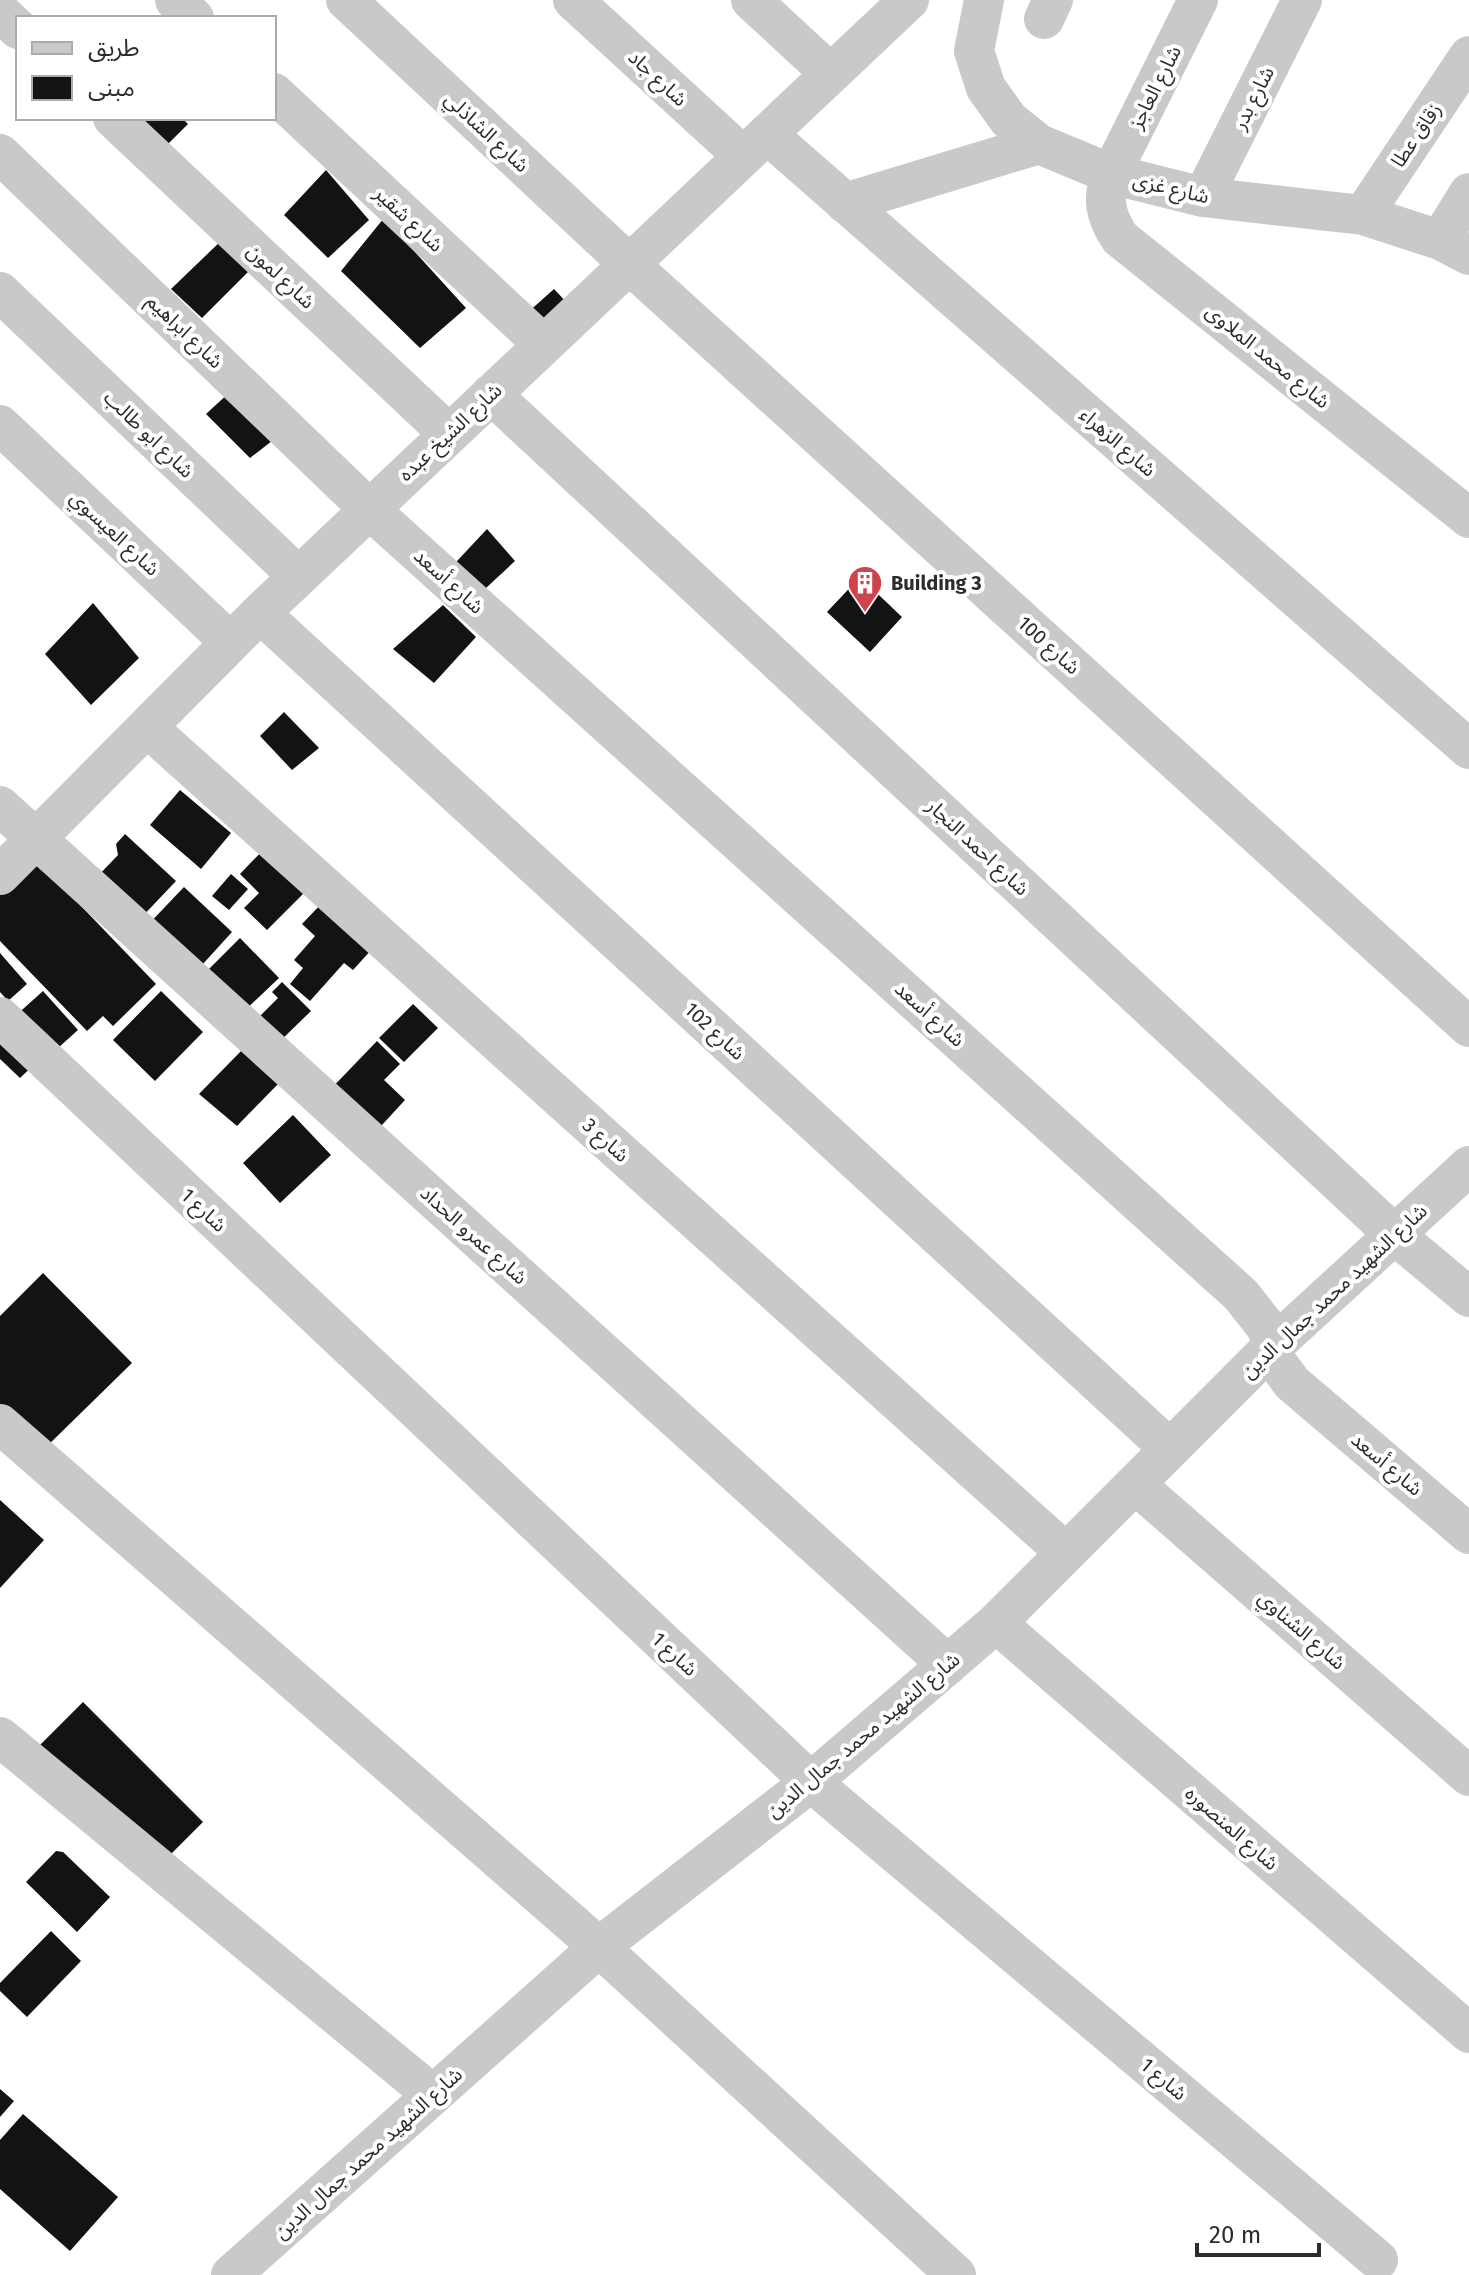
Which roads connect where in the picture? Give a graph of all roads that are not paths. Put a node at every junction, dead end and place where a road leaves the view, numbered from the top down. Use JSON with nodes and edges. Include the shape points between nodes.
{"nodes":[{"id":1,"x":175,"y":0,"type":"edge"},
{"id":2,"x":346,"y":0,"type":"edge"},
{"id":3,"x":573,"y":0,"type":"edge"},
{"id":4,"x":751,"y":0,"type":"edge"},
{"id":5,"x":909,"y":0,"type":"edge"},
{"id":6,"x":984,"y":0,"type":"edge"},
{"id":7,"x":1198,"y":0,"type":"edge"},
{"id":8,"x":1302,"y":0,"type":"edge"},
{"id":9,"x":0,"y":12,"type":"edge"},
{"id":10,"x":192,"y":16,"type":"edge"},
{"id":11,"x":16,"y":27,"type":"edge"},
{"id":12,"x":1469,"y":56,"type":"edge"},
{"id":13,"x":831,"y":74,"type":"junction"},
{"id":14,"x":276,"y":95,"type":"edge"},
{"id":15,"x":115,"y":120,"type":"edge"},
{"id":16,"x":1039,"y":144,"type":"junction"},
{"id":17,"x":755,"y":145,"type":"junction"},
{"id":18,"x":0,"y":154,"type":"edge"},
{"id":19,"x":1111,"y":174,"type":"junction"},
{"id":20,"x":1469,"y":193,"type":"edge"},
{"id":21,"x":1203,"y":197,"type":"junction"},
{"id":22,"x":845,"y":203,"type":"junction"},
{"id":23,"x":1363,"y":215,"type":"junction"},
{"id":24,"x":1454,"y":247,"type":"edge"},
{"id":25,"x":629,"y":264,"type":"junction"},
{"id":26,"x":0,"y":292,"type":"edge"},
{"id":27,"x":543,"y":344,"type":"junction"},
{"id":28,"x":491,"y":394,"type":"junction"},
{"id":29,"x":0,"y":425,"type":"edge"},
{"id":30,"x":449,"y":434,"type":"junction"},
{"id":31,"x":369,"y":509,"type":"junction"},
{"id":32,"x":1469,"y":518,"type":"edge"},
{"id":33,"x":298,"y":576,"type":"junction"},
{"id":34,"x":260,"y":613,"type":"junction"},
{"id":35,"x":230,"y":642,"type":"junction"},
{"id":36,"x":147,"y":727,"type":"junction"},
{"id":37,"x":1469,"y":749,"type":"edge"},
{"id":38,"x":0,"y":806,"type":"edge"},
{"id":39,"x":36,"y":838,"type":"junction"},
{"id":40,"x":0,"y":875,"type":"edge"},
{"id":41,"x":0,"y":1017,"type":"edge"},
{"id":42,"x":1469,"y":1027,"type":"edge"},
{"id":43,"x":1469,"y":1166,"type":"edge"},
{"id":44,"x":1395,"y":1235,"type":"junction"},
{"id":45,"x":1469,"y":1297,"type":"edge"},
{"id":46,"x":1273,"y":1346,"type":"junction"},
{"id":47,"x":0,"y":1424,"type":"edge"},
{"id":48,"x":1170,"y":1449,"type":"junction"},
{"id":49,"x":1135,"y":1484,"type":"junction"},
{"id":50,"x":1469,"y":1534,"type":"edge"},
{"id":51,"x":1066,"y":1553,"type":"junction"},
{"id":52,"x":996,"y":1623,"type":"junction"},
{"id":53,"x":948,"y":1665,"type":"junction"},
{"id":54,"x":0,"y":1737,"type":"edge"},
{"id":55,"x":1469,"y":1776,"type":"edge"},
{"id":56,"x":811,"y":1782,"type":"junction"},
{"id":57,"x":599,"y":1947,"type":"junction"},
{"id":58,"x":1469,"y":2033,"type":"edge"},
{"id":59,"x":433,"y":2095,"type":"junction"},
{"id":60,"x":1378,"y":2260,"type":"dead end"},
{"id":61,"x":258,"y":2267,"type":"edge"},
{"id":62,"x":956,"y":2275,"type":"edge"}],
"edges":[{"from":1,"to":10,"type":"street"},
{"from":2,"to":25,"type":"street","name":"شارع الشاذلي"},
{"from":3,"to":17,"type":"street","name":"شارع جاد"},
{"from":4,"to":13,"type":"street"},
{"from":5,"to":13,"type":"street","name":"شارع الشيخ عبده"},
{"from":6,"to":16,"type":"street","name":"شارع غزى","via":[[974,51],[986,88],[1009,120]]},
{"from":7,"to":19,"type":"street","name":"شارع العاجز"},
{"from":8,"to":21,"type":"street","name":"شارع بدر"},
{"from":9,"to":11,"type":"street"},
{"from":12,"to":23,"type":"street","name":"زقاق عطا"},
{"from":13,"to":17,"type":"street","name":"شارع الشيخ عبده"},
{"from":14,"to":27,"type":"street","name":"شارع شقير"},
{"from":15,"to":30,"type":"street","name":"شارع لمون"},
{"from":16,"to":19,"type":"street","name":"شارع غزى"},
{"from":16,"to":22,"type":"street"},
{"from":17,"to":22,"type":"street","name":"شارع الزهراء"},
{"from":17,"to":25,"type":"street","name":"شارع الشيخ عبده"},
{"from":18,"to":31,"type":"street","name":"شارع ابراهيم"},
{"from":19,"to":21,"type":"street","name":"شارع غزى"},
{"from":19,"to":32,"type":"street","name":"شارع محمد الملاوى","via":[[1106,207],[1120,238]]},
{"from":20,"to":24,"type":"street"},
{"from":21,"to":23,"type":"street","name":"شارع غزى"},
{"from":22,"to":37,"type":"street","name":"شارع الزهراء"},
{"from":23,"to":24,"type":"street","name":"شارع غزى"},
{"from":25,"to":27,"type":"street","name":"شارع الشيخ عبده"},
{"from":25,"to":42,"type":"street","name":"شارع 100"},
{"from":26,"to":33,"type":"street","name":"شارع ابو طالب"},
{"from":27,"to":28,"type":"street","name":"شارع الشيخ عبده"},
{"from":28,"to":30,"type":"street","name":"شارع الشيخ عبده"},
{"from":28,"to":44,"type":"street","name":"شارع احمد النجار"},
{"from":29,"to":35,"type":"street","name":"شارع العيسوي"},
{"from":30,"to":31,"type":"street","name":"شارع الشيخ عبده"},
{"from":31,"to":33,"type":"street","name":"شارع الشيخ عبده"},
{"from":31,"to":46,"type":"street","name":"شارع أسعد","via":[[1241,1295],[1267,1328]]},
{"from":33,"to":34,"type":"street","name":"شارع الشيخ عبده"},
{"from":34,"to":35,"type":"street","name":"شارع الشيخ عبده"},
{"from":34,"to":48,"type":"street","name":"شارع 102"},
{"from":35,"to":36,"type":"street","name":"شارع الشيخ عبده"},
{"from":36,"to":39,"type":"street","name":"شارع الشيخ عبده"},
{"from":36,"to":51,"type":"street","name":"شارع 3"},
{"from":38,"to":39,"type":"street","name":"شارع عمرو الحداد"},
{"from":39,"to":40,"type":"street","name":"شارع الشيخ عبده"},
{"from":39,"to":53,"type":"street","name":"شارع عمرو الحداد"},
{"from":41,"to":56,"type":"street","name":"شارع 1"},
{"from":43,"to":44,"type":"street","name":"شارع الشهيد محمد جمال الدين"},
{"from":44,"to":45,"type":"street","name":"شارع احمد النجار"},
{"from":44,"to":46,"type":"street","name":"شارع الشهيد محمد جمال الدين"},
{"from":46,"to":48,"type":"street","name":"شارع الشهيد محمد جمال الدين"},
{"from":46,"to":50,"type":"street","name":"شارع أسعد","via":[[1275,1360],[1292,1383]]},
{"from":47,"to":57,"type":"street"},
{"from":48,"to":49,"type":"street","name":"شارع الشهيد محمد جمال الدين"},
{"from":49,"to":51,"type":"street","name":"شارع الشهيد محمد جمال الدين"},
{"from":49,"to":55,"type":"street","name":"شارع الشناوي"},
{"from":51,"to":52,"type":"street","name":"شارع الشهيد محمد جمال الدين"},
{"from":52,"to":53,"type":"street","name":"شارع الشهيد محمد جمال الدين"},
{"from":52,"to":58,"type":"street","name":"شارع المنصوره"},
{"from":53,"to":56,"type":"street","name":"شارع الشهيد محمد جمال الدين"},
{"from":54,"to":59,"type":"street"},
{"from":56,"to":57,"type":"street","name":"شارع الشهيد محمد جمال الدين"},
{"from":56,"to":60,"type":"street","name":"شارع 1"},
{"from":57,"to":59,"type":"street","name":"شارع الشهيد محمد جمال الدين"},
{"from":57,"to":62,"type":"street"},
{"from":59,"to":61,"type":"street","name":"شارع الشهيد محمد جمال الدين"}]}
